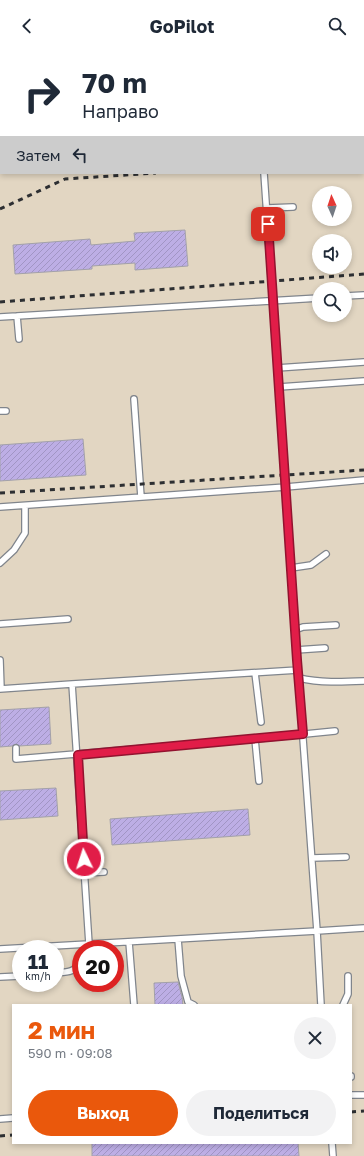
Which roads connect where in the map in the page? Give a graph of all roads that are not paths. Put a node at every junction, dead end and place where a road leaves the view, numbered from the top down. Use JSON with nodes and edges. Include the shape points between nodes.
{"nodes":[{"id":1,"x":264,"y":174,"type":"edge"},
{"id":2,"x":293,"y":207,"type":"dead end"},
{"id":3,"x":267,"y":208,"type":"junction"},
{"id":4,"x":364,"y":295,"type":"edge"},
{"id":5,"x":352,"y":296,"type":"edge"},
{"id":6,"x":312,"y":298,"type":"edge"},
{"id":7,"x":273,"y":300,"type":"junction"},
{"id":8,"x":18,"y":316,"type":"junction"},
{"id":9,"x":0,"y":317,"type":"edge"},
{"id":10,"x":19,"y":339,"type":"dead end"},
{"id":11,"x":364,"y":362,"type":"edge"},
{"id":12,"x":277,"y":368,"type":"junction"},
{"id":13,"x":364,"y":381,"type":"edge"},
{"id":14,"x":279,"y":387,"type":"junction"},
{"id":15,"x":134,"y":399,"type":"dead end"},
{"id":16,"x":364,"y":480,"type":"edge"},
{"id":17,"x":286,"y":487,"type":"junction"},
{"id":18,"x":141,"y":497,"type":"junction"},
{"id":19,"x":25,"y":506,"type":"junction"},
{"id":20,"x":0,"y":507,"type":"edge"},
{"id":21,"x":326,"y":554,"type":"dead end"},
{"id":22,"x":0,"y":563,"type":"edge"},
{"id":23,"x":291,"y":568,"type":"junction"},
{"id":24,"x":68,"y":619,"type":"dead end"},
{"id":25,"x":0,"y":624,"type":"edge"},
{"id":26,"x":336,"y":625,"type":"dead end"},
{"id":27,"x":295,"y":630,"type":"junction"},
{"id":28,"x":325,"y":648,"type":"dead end"},
{"id":29,"x":296,"y":650,"type":"junction"},
{"id":30,"x":0,"y":660,"type":"edge"},
{"id":31,"x":298,"y":670,"type":"junction"},
{"id":32,"x":255,"y":673,"type":"junction"},
{"id":33,"x":299,"y":678,"type":"junction"},
{"id":34,"x":364,"y":682,"type":"edge"},
{"id":35,"x":72,"y":684,"type":"junction"},
{"id":36,"x":1,"y":689,"type":"edge"},
{"id":37,"x":261,"y":722,"type":"dead end"},
{"id":38,"x":335,"y":731,"type":"dead end"},
{"id":39,"x":303,"y":734,"type":"junction"},
{"id":40,"x":255,"y":739,"type":"junction"},
{"id":41,"x":16,"y":748,"type":"dead end"},
{"id":42,"x":78,"y":755,"type":"junction"},
{"id":43,"x":259,"y":781,"type":"dead end"},
{"id":44,"x":346,"y":857,"type":"dead end"},
{"id":45,"x":312,"y":858,"type":"junction"},
{"id":46,"x":104,"y":872,"type":"dead end"},
{"id":47,"x":85,"y":873,"type":"junction"},
{"id":48,"x":364,"y":928,"type":"edge"},
{"id":49,"x":317,"y":931,"type":"junction"},
{"id":50,"x":178,"y":939,"type":"junction"},
{"id":51,"x":89,"y":940,"type":"edge"},
{"id":52,"x":129,"y":942,"type":"junction"},
{"id":53,"x":124,"y":943,"type":"edge"},
{"id":54,"x":72,"y":947,"type":"edge"},
{"id":55,"x":0,"y":949,"type":"edge"},
{"id":56,"x":12,"y":976,"type":"edge"},
{"id":57,"x":348,"y":976,"type":"dead end"},
{"id":58,"x":0,"y":977,"type":"edge"},
{"id":59,"x":134,"y":1004,"type":"edge"},
{"id":60,"x":192,"y":1004,"type":"edge"},
{"id":61,"x":320,"y":1004,"type":"edge"},
{"id":62,"x":343,"y":1004,"type":"edge"},
{"id":63,"x":364,"y":1095,"type":"edge"},
{"id":64,"x":352,"y":1096,"type":"edge"},
{"id":65,"x":12,"y":1118,"type":"edge"},
{"id":66,"x":0,"y":1119,"type":"edge"},
{"id":67,"x":332,"y":1144,"type":"edge"},
{"id":68,"x":333,"y":1156,"type":"edge"}],
"edges":[{"from":1,"to":3,"type":"lane"},
{"from":2,"to":3,"type":"lane"},
{"from":3,"to":7,"type":"lane"},
{"from":4,"to":5,"type":"lane"},
{"from":6,"to":7,"type":"lane"},
{"from":7,"to":8,"type":"lane"},
{"from":7,"to":12,"type":"lane"},
{"from":8,"to":9,"type":"lane"},
{"from":8,"to":10,"type":"lane"},
{"from":11,"to":12,"type":"lane"},
{"from":12,"to":14,"type":"lane"},
{"from":13,"to":14,"type":"lane"},
{"from":14,"to":17,"type":"lane"},
{"from":15,"to":18,"type":"lane"},
{"from":16,"to":17,"type":"lane"},
{"from":17,"to":18,"type":"lane"},
{"from":17,"to":23,"type":"lane"},
{"from":18,"to":19,"type":"lane"},
{"from":19,"to":20,"type":"lane"},
{"from":19,"to":22,"type":"lane","via":[[25,533],[14,550]]},
{"from":21,"to":23,"type":"lane","via":[[311,565]]},
{"from":23,"to":27,"type":"lane"},
{"from":24,"to":25,"type":"lane"},
{"from":26,"to":27,"type":"lane"},
{"from":27,"to":29,"type":"lane"},
{"from":28,"to":29,"type":"lane"},
{"from":29,"to":31,"type":"lane"},
{"from":30,"to":36,"type":"lane"},
{"from":31,"to":32,"type":"lane"},
{"from":31,"to":33,"type":"lane"},
{"from":32,"to":35,"type":"lane"},
{"from":32,"to":37,"type":"lane"},
{"from":33,"to":34,"type":"lane","via":[[312,681]]},
{"from":33,"to":39,"type":"lane"},
{"from":35,"to":36,"type":"lane"},
{"from":35,"to":42,"type":"lane"},
{"from":38,"to":39,"type":"lane"},
{"from":39,"to":40,"type":"lane"},
{"from":39,"to":45,"type":"lane"},
{"from":40,"to":42,"type":"lane"},
{"from":40,"to":43,"type":"lane"},
{"from":41,"to":42,"type":"lane","via":[[16,759]]},
{"from":42,"to":47,"type":"lane"},
{"from":44,"to":45,"type":"lane"},
{"from":45,"to":49,"type":"lane"},
{"from":46,"to":47,"type":"lane"},
{"from":47,"to":51,"type":"lane"},
{"from":48,"to":49,"type":"lane"},
{"from":49,"to":50,"type":"lane"},
{"from":49,"to":61,"type":"lane"},
{"from":50,"to":52,"type":"lane"},
{"from":50,"to":60,"type":"lane","via":[[181,976],[188,1002]]},
{"from":52,"to":53,"type":"lane"},
{"from":52,"to":59,"type":"lane"},
{"from":54,"to":55,"type":"lane"},
{"from":56,"to":58,"type":"lane"},
{"from":57,"to":62,"type":"lane","via":[[348,994]]},
{"from":63,"to":64,"type":"lane"},
{"from":65,"to":66,"type":"lane"},
{"from":67,"to":68,"type":"lane"}]}
